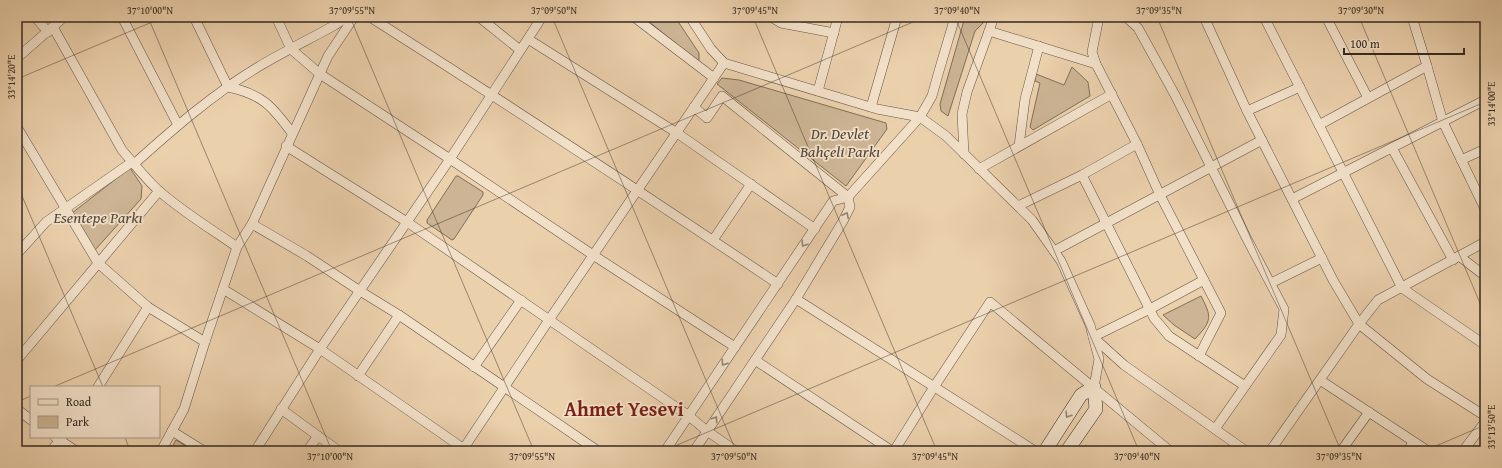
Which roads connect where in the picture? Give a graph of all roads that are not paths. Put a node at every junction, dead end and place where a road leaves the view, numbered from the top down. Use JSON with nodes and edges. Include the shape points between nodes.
{"nodes":[{"id":1,"x":35,"y":17,"type":"edge"},
{"id":2,"x":64,"y":17,"type":"edge"},
{"id":3,"x":122,"y":17,"type":"edge"},
{"id":4,"x":194,"y":17,"type":"edge"},
{"id":5,"x":276,"y":17,"type":"edge"},
{"id":6,"x":347,"y":17,"type":"edge"},
{"id":7,"x":354,"y":17,"type":"edge"},
{"id":8,"x":370,"y":17,"type":"edge"},
{"id":9,"x":479,"y":17,"type":"edge"},
{"id":10,"x":542,"y":17,"type":"edge"},
{"id":11,"x":634,"y":17,"type":"edge"},
{"id":12,"x":690,"y":17,"type":"edge"},
{"id":13,"x":771,"y":17,"type":"edge"},
{"id":14,"x":838,"y":17,"type":"edge"},
{"id":15,"x":897,"y":17,"type":"edge"},
{"id":16,"x":955,"y":17,"type":"edge"},
{"id":17,"x":994,"y":17,"type":"edge"},
{"id":18,"x":1099,"y":17,"type":"edge"},
{"id":19,"x":1126,"y":17,"type":"edge"},
{"id":20,"x":1204,"y":17,"type":"edge"},
{"id":21,"x":1264,"y":17,"type":"edge"},
{"id":22,"x":1326,"y":17,"type":"edge"},
{"id":23,"x":1412,"y":17,"type":"edge"},
{"id":24,"x":51,"y":29,"type":"junction"},
{"id":25,"x":989,"y":31,"type":"junction"},
{"id":26,"x":834,"y":33,"type":"junction"},
{"id":27,"x":528,"y":38,"type":"junction"},
{"id":28,"x":1039,"y":46,"type":"junction"},
{"id":29,"x":291,"y":49,"type":"junction"},
{"id":30,"x":520,"y":50,"type":"junction"},
{"id":31,"x":17,"y":58,"type":"edge"},
{"id":32,"x":724,"y":63,"type":"junction"},
{"id":33,"x":1096,"y":64,"type":"junction"},
{"id":34,"x":1427,"y":66,"type":"junction"},
{"id":35,"x":320,"y":74,"type":"junction"},
{"id":36,"x":714,"y":78,"type":"junction"},
{"id":37,"x":228,"y":87,"type":"junction"},
{"id":38,"x":1300,"y":87,"type":"junction"},
{"id":39,"x":818,"y":91,"type":"junction"},
{"id":40,"x":491,"y":94,"type":"junction"},
{"id":41,"x":1112,"y":94,"type":"junction"},
{"id":42,"x":1368,"y":98,"type":"junction"},
{"id":43,"x":1485,"y":100,"type":"edge"},
{"id":44,"x":871,"y":107,"type":"junction"},
{"id":45,"x":694,"y":108,"type":"junction"},
{"id":46,"x":1247,"y":111,"type":"junction"},
{"id":47,"x":920,"y":117,"type":"junction"},
{"id":48,"x":1443,"y":122,"type":"junction"},
{"id":49,"x":178,"y":125,"type":"junction"},
{"id":50,"x":1319,"y":125,"type":"junction"},
{"id":51,"x":17,"y":127,"type":"edge"},
{"id":52,"x":292,"y":133,"type":"junction"},
{"id":53,"x":677,"y":133,"type":"junction"},
{"id":54,"x":1262,"y":140,"type":"junction"},
{"id":55,"x":1137,"y":144,"type":"junction"},
{"id":56,"x":286,"y":146,"type":"junction"},
{"id":57,"x":1019,"y":146,"type":"junction"},
{"id":58,"x":1392,"y":148,"type":"junction"},
{"id":59,"x":1485,"y":149,"type":"edge"},
{"id":60,"x":964,"y":154,"type":"junction"},
{"id":61,"x":450,"y":159,"type":"junction"},
{"id":62,"x":1461,"y":160,"type":"junction"},
{"id":63,"x":133,"y":163,"type":"junction"},
{"id":64,"x":1211,"y":167,"type":"junction"},
{"id":65,"x":979,"y":169,"type":"junction"},
{"id":66,"x":1344,"y":173,"type":"junction"},
{"id":67,"x":1082,"y":175,"type":"junction"},
{"id":68,"x":751,"y":184,"type":"junction"},
{"id":69,"x":638,"y":190,"type":"junction"},
{"id":70,"x":159,"y":191,"type":"junction"},
{"id":71,"x":1160,"y":194,"type":"junction"},
{"id":72,"x":848,"y":197,"type":"junction"},
{"id":73,"x":1292,"y":200,"type":"junction"},
{"id":74,"x":1018,"y":206,"type":"junction"},
{"id":75,"x":65,"y":209,"type":"junction"},
{"id":76,"x":1485,"y":209,"type":"edge"},
{"id":77,"x":407,"y":222,"type":"junction"},
{"id":78,"x":1106,"y":223,"type":"junction"},
{"id":79,"x":252,"y":224,"type":"junction"},
{"id":80,"x":815,"y":229,"type":"junction"},
{"id":81,"x":714,"y":240,"type":"junction"},
{"id":82,"x":1485,"y":242,"type":"edge"},
{"id":83,"x":237,"y":247,"type":"junction"},
{"id":84,"x":1054,"y":251,"type":"junction"},
{"id":85,"x":17,"y":254,"type":"edge"},
{"id":86,"x":593,"y":255,"type":"junction"},
{"id":87,"x":1322,"y":258,"type":"junction"},
{"id":88,"x":1456,"y":258,"type":"junction"},
{"id":89,"x":98,"y":263,"type":"junction"},
{"id":90,"x":1485,"y":276,"type":"edge"},
{"id":91,"x":1204,"y":280,"type":"junction"},
{"id":92,"x":1271,"y":283,"type":"junction"},
{"id":93,"x":778,"y":284,"type":"junction"},
{"id":94,"x":1402,"y":288,"type":"junction"},
{"id":95,"x":223,"y":289,"type":"junction"},
{"id":96,"x":360,"y":291,"type":"junction"},
{"id":97,"x":796,"y":299,"type":"junction"},
{"id":98,"x":520,"y":300,"type":"junction"},
{"id":99,"x":148,"y":307,"type":"junction"},
{"id":100,"x":1150,"y":309,"type":"junction"},
{"id":101,"x":399,"y":315,"type":"junction"},
{"id":102,"x":548,"y":320,"type":"junction"},
{"id":103,"x":1359,"y":324,"type":"junction"},
{"id":104,"x":1093,"y":337,"type":"junction"},
{"id":105,"x":205,"y":342,"type":"junction"},
{"id":106,"x":1485,"y":345,"type":"edge"},
{"id":107,"x":735,"y":347,"type":"junction"},
{"id":108,"x":320,"y":349,"type":"junction"},
{"id":109,"x":1199,"y":356,"type":"junction"},
{"id":110,"x":17,"y":360,"type":"edge"},
{"id":111,"x":754,"y":360,"type":"junction"},
{"id":112,"x":474,"y":367,"type":"junction"},
{"id":113,"x":358,"y":376,"type":"junction"},
{"id":114,"x":1320,"y":380,"type":"junction"},
{"id":115,"x":99,"y":386,"type":"edge"},
{"id":116,"x":1245,"y":386,"type":"junction"},
{"id":117,"x":934,"y":387,"type":"junction"},
{"id":118,"x":1094,"y":387,"type":"junction"},
{"id":119,"x":504,"y":388,"type":"junction"},
{"id":120,"x":282,"y":409,"type":"junction"},
{"id":121,"x":17,"y":410,"type":"edge"},
{"id":122,"x":1369,"y":412,"type":"junction"},
{"id":123,"x":688,"y":416,"type":"junction"},
{"id":124,"x":1485,"y":416,"type":"edge"},
{"id":125,"x":30,"y":419,"type":"edge"},
{"id":126,"x":1485,"y":422,"type":"edge"},
{"id":127,"x":1215,"y":429,"type":"junction"},
{"id":128,"x":172,"y":431,"type":"junction"},
{"id":129,"x":707,"y":431,"type":"junction"},
{"id":130,"x":318,"y":436,"type":"junction"},
{"id":131,"x":59,"y":438,"type":"edge"},
{"id":132,"x":1413,"y":442,"type":"junction"},
{"id":133,"x":464,"y":450,"type":"edge"},
{"id":134,"x":51,"y":451,"type":"edge"},
{"id":135,"x":76,"y":451,"type":"edge"},
{"id":136,"x":161,"y":451,"type":"edge"},
{"id":137,"x":204,"y":451,"type":"edge"},
{"id":138,"x":255,"y":451,"type":"edge"},
{"id":139,"x":307,"y":451,"type":"edge"},
{"id":140,"x":339,"y":451,"type":"edge"},
{"id":141,"x":598,"y":451,"type":"edge"},
{"id":142,"x":665,"y":451,"type":"edge"},
{"id":143,"x":694,"y":451,"type":"edge"},
{"id":144,"x":736,"y":451,"type":"edge"},
{"id":145,"x":893,"y":451,"type":"edge"},
{"id":146,"x":1035,"y":451,"type":"edge"},
{"id":147,"x":1045,"y":451,"type":"edge"},
{"id":148,"x":1067,"y":451,"type":"edge"},
{"id":149,"x":1170,"y":451,"type":"edge"},
{"id":150,"x":1246,"y":451,"type":"edge"},
{"id":151,"x":1270,"y":451,"type":"edge"},
{"id":152,"x":1341,"y":451,"type":"edge"},
{"id":153,"x":1408,"y":451,"type":"edge"},
{"id":154,"x":1428,"y":451,"type":"edge"},
{"id":155,"x":1463,"y":451,"type":"edge"}],
"edges":[{"from":1,"to":24,"type":"street"},
{"from":2,"to":24,"type":"street"},
{"from":3,"to":49,"type":"street"},
{"from":4,"to":37,"type":"street"},
{"from":5,"to":29,"type":"street"},
{"from":6,"to":29,"type":"street"},
{"from":7,"to":35,"type":"street","via":[[328,56]]},
{"from":8,"to":40,"type":"street"},
{"from":9,"to":30,"type":"street"},
{"from":10,"to":27,"type":"street"},
{"from":11,"to":36,"type":"street"},
{"from":12,"to":32,"type":"street","via":[[711,49]]},
{"from":13,"to":26,"type":"street","via":[[781,23]]},
{"from":14,"to":26,"type":"street"},
{"from":15,"to":44,"type":"street"},
{"from":16,"to":47,"type":"street","via":[[932,96]]},
{"from":17,"to":25,"type":"street"},
{"from":18,"to":33,"type":"street","via":[[1092,52]]},
{"from":19,"to":64,"type":"street","via":[[1138,28]]},
{"from":20,"to":46,"type":"street"},
{"from":21,"to":38,"type":"street"},
{"from":22,"to":42,"type":"street"},
{"from":23,"to":34,"type":"street"},
{"from":24,"to":31,"type":"street"},
{"from":24,"to":63,"type":"street","via":[[122,150]]},
{"from":25,"to":28,"type":"street"},
{"from":25,"to":60,"type":"street","via":[[967,92],[962,114]]},
{"from":26,"to":39,"type":"street"},
{"from":27,"to":30,"type":"street"},
{"from":27,"to":53,"type":"street"},
{"from":28,"to":33,"type":"street"},
{"from":28,"to":57,"type":"street","via":[[1025,99]]},
{"from":29,"to":35,"type":"street"},
{"from":29,"to":37,"type":"street"},
{"from":30,"to":40,"type":"street"},
{"from":32,"to":36,"type":"street"},
{"from":32,"to":39,"type":"street"},
{"from":33,"to":41,"type":"street"},
{"from":34,"to":42,"type":"street"},
{"from":34,"to":48,"type":"street"},
{"from":35,"to":52,"type":"street"},
{"from":35,"to":61,"type":"street"},
{"from":36,"to":45,"type":"street"},
{"from":37,"to":49,"type":"street"},
{"from":37,"to":52,"type":"street","via":[[246,91],[266,103]]},
{"from":38,"to":46,"type":"street"},
{"from":38,"to":50,"type":"street"},
{"from":39,"to":44,"type":"street"},
{"from":40,"to":61,"type":"street"},
{"from":40,"to":69,"type":"street"},
{"from":41,"to":55,"type":"street"},
{"from":41,"to":57,"type":"street"},
{"from":42,"to":50,"type":"street"},
{"from":43,"to":48,"type":"street"},
{"from":44,"to":47,"type":"street"},
{"from":45,"to":53,"type":"street"},
{"from":45,"to":72,"type":"street","via":[[707,118],[722,96]]},
{"from":46,"to":54,"type":"street"},
{"from":47,"to":60,"type":"street","via":[[946,136]]},
{"from":47,"to":72,"type":"street"},
{"from":48,"to":58,"type":"street"},
{"from":48,"to":62,"type":"street"},
{"from":49,"to":63,"type":"street"},
{"from":50,"to":66,"type":"street"},
{"from":51,"to":75,"type":"street"},
{"from":52,"to":56,"type":"street"},
{"from":53,"to":68,"type":"street"},
{"from":53,"to":69,"type":"street"},
{"from":54,"to":64,"type":"street"},
{"from":54,"to":73,"type":"street"},
{"from":55,"to":67,"type":"street"},
{"from":55,"to":71,"type":"street"},
{"from":56,"to":77,"type":"street"},
{"from":56,"to":79,"type":"street"},
{"from":57,"to":65,"type":"street"},
{"from":58,"to":66,"type":"street"},
{"from":58,"to":88,"type":"street"},
{"from":59,"to":62,"type":"street"},
{"from":60,"to":65,"type":"street"},
{"from":61,"to":77,"type":"street"},
{"from":61,"to":86,"type":"street"},
{"from":62,"to":76,"type":"street"},
{"from":63,"to":70,"type":"street"},
{"from":63,"to":75,"type":"street"},
{"from":64,"to":71,"type":"street"},
{"from":64,"to":92,"type":"street"},
{"from":65,"to":74,"type":"street"},
{"from":66,"to":73,"type":"street"},
{"from":66,"to":94,"type":"street"},
{"from":67,"to":74,"type":"street"},
{"from":67,"to":78,"type":"street"},
{"from":68,"to":80,"type":"street"},
{"from":68,"to":81,"type":"street"},
{"from":69,"to":81,"type":"street"},
{"from":69,"to":86,"type":"street"},
{"from":70,"to":83,"type":"street"},
{"from":70,"to":89,"type":"street"},
{"from":71,"to":78,"type":"street"},
{"from":71,"to":91,"type":"street"},
{"from":72,"to":80,"type":"street","via":[[833,201]]},
{"from":97,"to":72,"type":"street","one_way":true,"via":[[843,221],[850,207]]},
{"from":73,"to":87,"type":"street"},
{"from":74,"to":84,"type":"street","via":[[1032,220]]},
{"from":75,"to":85,"type":"street","via":[[46,222]]},
{"from":75,"to":89,"type":"street"},
{"from":77,"to":96,"type":"street"},
{"from":77,"to":98,"type":"street"},
{"from":78,"to":84,"type":"street"},
{"from":78,"to":100,"type":"street"},
{"from":79,"to":83,"type":"street"},
{"from":79,"to":96,"type":"street"},
{"from":80,"to":93,"type":"street","one_way":true},
{"from":81,"to":93,"type":"street"},
{"from":82,"to":88,"type":"street"},
{"from":83,"to":95,"type":"street"},
{"from":84,"to":104,"type":"street","via":[[1061,261]]},
{"from":86,"to":102,"type":"street"},
{"from":86,"to":107,"type":"street"},
{"from":87,"to":92,"type":"street"},
{"from":87,"to":103,"type":"street"},
{"from":88,"to":90,"type":"street"},
{"from":88,"to":94,"type":"street"},
{"from":89,"to":99,"type":"street"},
{"from":89,"to":110,"type":"street"},
{"from":91,"to":100,"type":"street"},
{"from":91,"to":109,"type":"street","via":[[1222,313]]},
{"from":92,"to":116,"type":"street","via":[[1284,309],[1281,335]]},
{"from":93,"to":107,"type":"street"},
{"from":94,"to":103,"type":"street","via":[[1378,300]]},
{"from":94,"to":106,"type":"street"},
{"from":95,"to":105,"type":"street"},
{"from":95,"to":108,"type":"street"},
{"from":96,"to":101,"type":"street"},
{"from":96,"to":108,"type":"street"},
{"from":97,"to":111,"type":"street"},
{"from":97,"to":117,"type":"street"},
{"from":98,"to":102,"type":"street"},
{"from":98,"to":112,"type":"street"},
{"from":99,"to":105,"type":"street"},
{"from":99,"to":115,"type":"street"},
{"from":100,"to":104,"type":"street"},
{"from":100,"to":109,"type":"street","via":[[1169,336]]},
{"from":101,"to":112,"type":"street"},
{"from":101,"to":113,"type":"street"},
{"from":102,"to":119,"type":"street"},
{"from":102,"to":123,"type":"street"},
{"from":103,"to":114,"type":"street"},
{"from":103,"to":124,"type":"street","via":[[1427,379]]},
{"from":104,"to":118,"type":"street","via":[[1099,359]]},
{"from":104,"to":127,"type":"street","via":[[1124,364]]},
{"from":105,"to":128,"type":"street","via":[[184,409]]},
{"from":107,"to":123,"type":"street","one_way":true},
{"from":108,"to":113,"type":"street"},
{"from":108,"to":120,"type":"street"},
{"from":109,"to":116,"type":"street"},
{"from":129,"to":111,"type":"street","one_way":true},
{"from":111,"to":145,"type":"street"},
{"from":112,"to":119,"type":"street"},
{"from":113,"to":133,"type":"street"},
{"from":114,"to":122,"type":"street"},
{"from":114,"to":151,"type":"street"},
{"from":116,"to":127,"type":"street"},
{"from":117,"to":118,"type":"street","via":[[990,302]]},
{"from":117,"to":145,"type":"street"},
{"from":117,"to":146,"type":"street"},
{"from":118,"to":147,"type":"street","one_way":true,"via":[[1081,395]]},
{"from":118,"to":148,"type":"street","via":[[1096,409]]},
{"from":118,"to":149,"type":"street"},
{"from":119,"to":133,"type":"street"},
{"from":119,"to":141,"type":"street"},
{"from":120,"to":130,"type":"street"},
{"from":120,"to":138,"type":"street"},
{"from":121,"to":125,"type":"street"},
{"from":122,"to":132,"type":"street"},
{"from":122,"to":152,"type":"street"},
{"from":123,"to":129,"type":"street"},
{"from":123,"to":142,"type":"street"},
{"from":126,"to":155,"type":"street"},
{"from":127,"to":150,"type":"street"},
{"from":128,"to":136,"type":"street"},
{"from":128,"to":137,"type":"street"},
{"from":129,"to":143,"type":"street"},
{"from":129,"to":144,"type":"street"},
{"from":130,"to":139,"type":"street"},
{"from":130,"to":140,"type":"street"},
{"from":131,"to":134,"type":"street"},
{"from":131,"to":135,"type":"street"},
{"from":132,"to":153,"type":"street"},
{"from":132,"to":154,"type":"street"}]}
